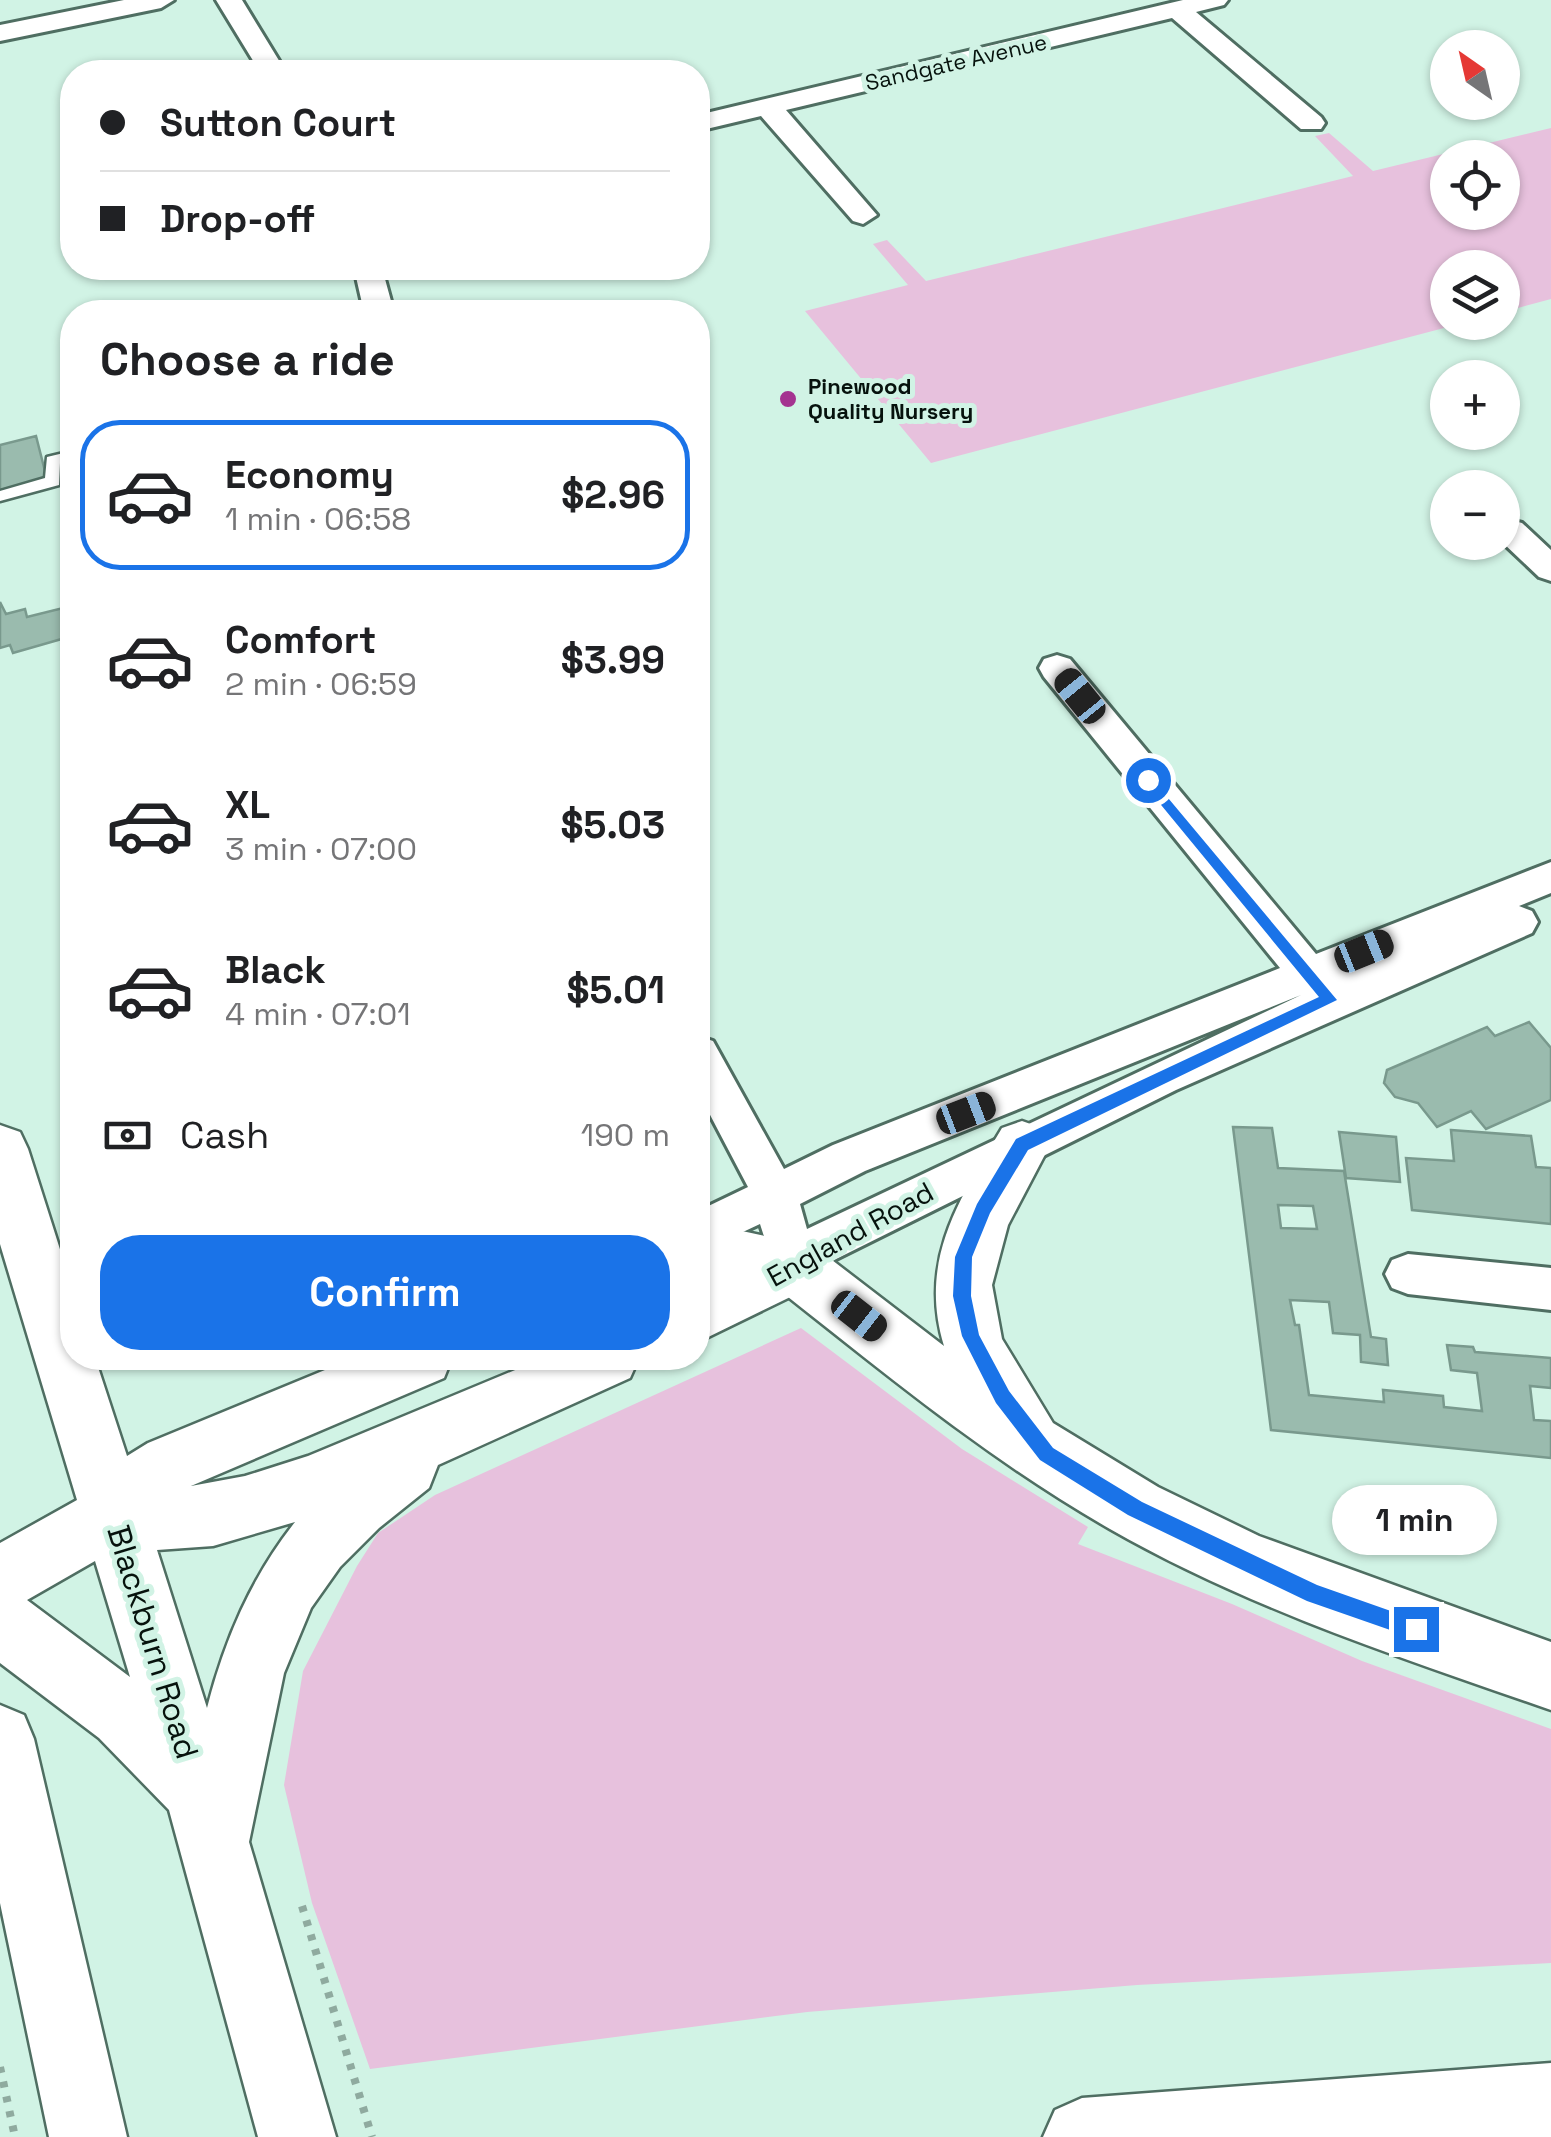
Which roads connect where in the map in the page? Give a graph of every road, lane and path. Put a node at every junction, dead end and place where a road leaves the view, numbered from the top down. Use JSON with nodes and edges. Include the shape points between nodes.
{"nodes":[{"id":1,"x":161,"y":0,"type":"edge"},
{"id":2,"x":229,"y":0,"type":"edge"},
{"id":3,"x":1215,"y":0,"type":"edge"},
{"id":4,"x":1177,"y":9,"type":"junction"},
{"id":5,"x":0,"y":33,"type":"edge"},
{"id":6,"x":266,"y":60,"type":"edge"},
{"id":7,"x":768,"y":107,"type":"junction"},
{"id":8,"x":710,"y":120,"type":"edge"},
{"id":9,"x":1310,"y":123,"type":"dead end"},
{"id":10,"x":863,"y":214,"type":"dead end"},
{"id":11,"x":60,"y":458,"type":"edge"},
{"id":12,"x":0,"y":496,"type":"edge"},
{"id":13,"x":1520,"y":541,"type":"edge"},
{"id":14,"x":1551,"y":570,"type":"edge"},
{"id":15,"x":1056,"y":668,"type":"dead end"},
{"id":16,"x":1551,"y":877,"type":"edge"},
{"id":17,"x":1551,"y":908,"type":"edge"},
{"id":18,"x":1494,"y":916,"type":"junction"},
{"id":19,"x":1319,"y":987,"type":"junction"},
{"id":20,"x":710,"y":1075,"type":"edge"},
{"id":21,"x":1009,"y":1123,"type":"junction"},
{"id":22,"x":0,"y":1148,"type":"edge"},
{"id":23,"x":775,"y":1194,"type":"junction"},
{"id":24,"x":710,"y":1228,"type":"edge"},
{"id":25,"x":710,"y":1259,"type":"edge"},
{"id":26,"x":794,"y":1266,"type":"junction"},
{"id":27,"x":1408,"y":1274,"type":"dead end"},
{"id":28,"x":1551,"y":1290,"type":"edge"},
{"id":29,"x":710,"y":1309,"type":"edge"},
{"id":30,"x":60,"y":1342,"type":"edge"},
{"id":31,"x":69,"y":1370,"type":"edge"},
{"id":32,"x":393,"y":1370,"type":"edge"},
{"id":33,"x":582,"y":1370,"type":"edge"},
{"id":34,"x":476,"y":1420,"type":"junction"},
{"id":35,"x":1046,"y":1454,"type":"junction"},
{"id":36,"x":113,"y":1514,"type":"junction"},
{"id":37,"x":0,"y":1580,"type":"edge"},
{"id":38,"x":0,"y":1621,"type":"edge"},
{"id":39,"x":1551,"y":1676,"type":"edge"},
{"id":40,"x":0,"y":1739,"type":"edge"},
{"id":41,"x":207,"y":1820,"type":"junction"},
{"id":42,"x":268,"y":1912,"type":"junction"},
{"id":43,"x":0,"y":2067,"type":"edge"},
{"id":44,"x":1551,"y":2101,"type":"edge"},
{"id":45,"x":14,"y":2137,"type":"edge"},
{"id":46,"x":88,"y":2137,"type":"edge"},
{"id":47,"x":298,"y":2137,"type":"edge"},
{"id":48,"x":372,"y":2137,"type":"edge"},
{"id":49,"x":1082,"y":2137,"type":"edge"}],
"edges":[{"from":1,"to":5,"type":"street"},
{"from":2,"to":6,"type":"street"},
{"from":3,"to":4,"type":"street","name":"Sandgate Avenue"},
{"from":4,"to":7,"type":"street","name":"Sandgate Avenue"},
{"from":4,"to":9,"type":"street"},
{"from":7,"to":8,"type":"street","name":"Sandgate Avenue"},
{"from":7,"to":10,"type":"street"},
{"from":11,"to":12,"type":"lane","via":[[52,460],[53,481]]},
{"from":13,"to":14,"type":"street"},
{"from":15,"to":19,"type":"street"},
{"from":16,"to":18,"type":"street","name":"England Road"},
{"from":17,"to":18,"type":"street","name":"England Road"},
{"from":18,"to":19,"type":"street","name":"England Road"},
{"from":19,"to":21,"type":"street","name":"England Road"},
{"from":20,"to":23,"type":"street"},
{"from":21,"to":23,"type":"street","name":"England Road","via":[[849,1158]]},
{"from":21,"to":26,"type":"street","name":"England Road"},
{"from":21,"to":35,"type":"main road","via":[[964,1257],[962,1296],[970,1336],[988,1373]]},
{"from":22,"to":30,"type":"main road","name":"Blackburn Road"},
{"from":23,"to":24,"type":"street","name":"England Road"},
{"from":23,"to":26,"type":"street"},
{"from":25,"to":26,"type":"main road"},
{"from":26,"to":29,"type":"main road","name":"England Road"},
{"from":26,"to":35,"type":"main road"},
{"from":27,"to":28,"type":"street"},
{"from":31,"to":36,"type":"main road","name":"Blackburn Road"},
{"from":32,"to":36,"type":"main road","via":[[170,1464]]},
{"from":33,"to":34,"type":"main road"},
{"from":34,"to":36,"type":"main road","via":[[230,1513],[153,1520]]},
{"from":34,"to":41,"type":"main road","via":[[360,1501],[313,1546],[285,1585],[250,1671]]},
{"from":35,"to":39,"type":"main road","via":[[1135,1509],[1314,1594]]},
{"from":36,"to":37,"type":"main road"},
{"from":36,"to":41,"type":"main road","name":"Blackburn Road"},
{"from":38,"to":41,"type":"main road","via":[[123,1714]]},
{"from":40,"to":46,"type":"main road"},
{"from":41,"to":42,"type":"main road","name":"Blackburn Road"},
{"from":42,"to":47,"type":"main road","name":"Blackburn Road"},
{"from":42,"to":48,"type":"path"},
{"from":43,"to":45,"type":"path"},
{"from":44,"to":49,"type":"main road"}]}
